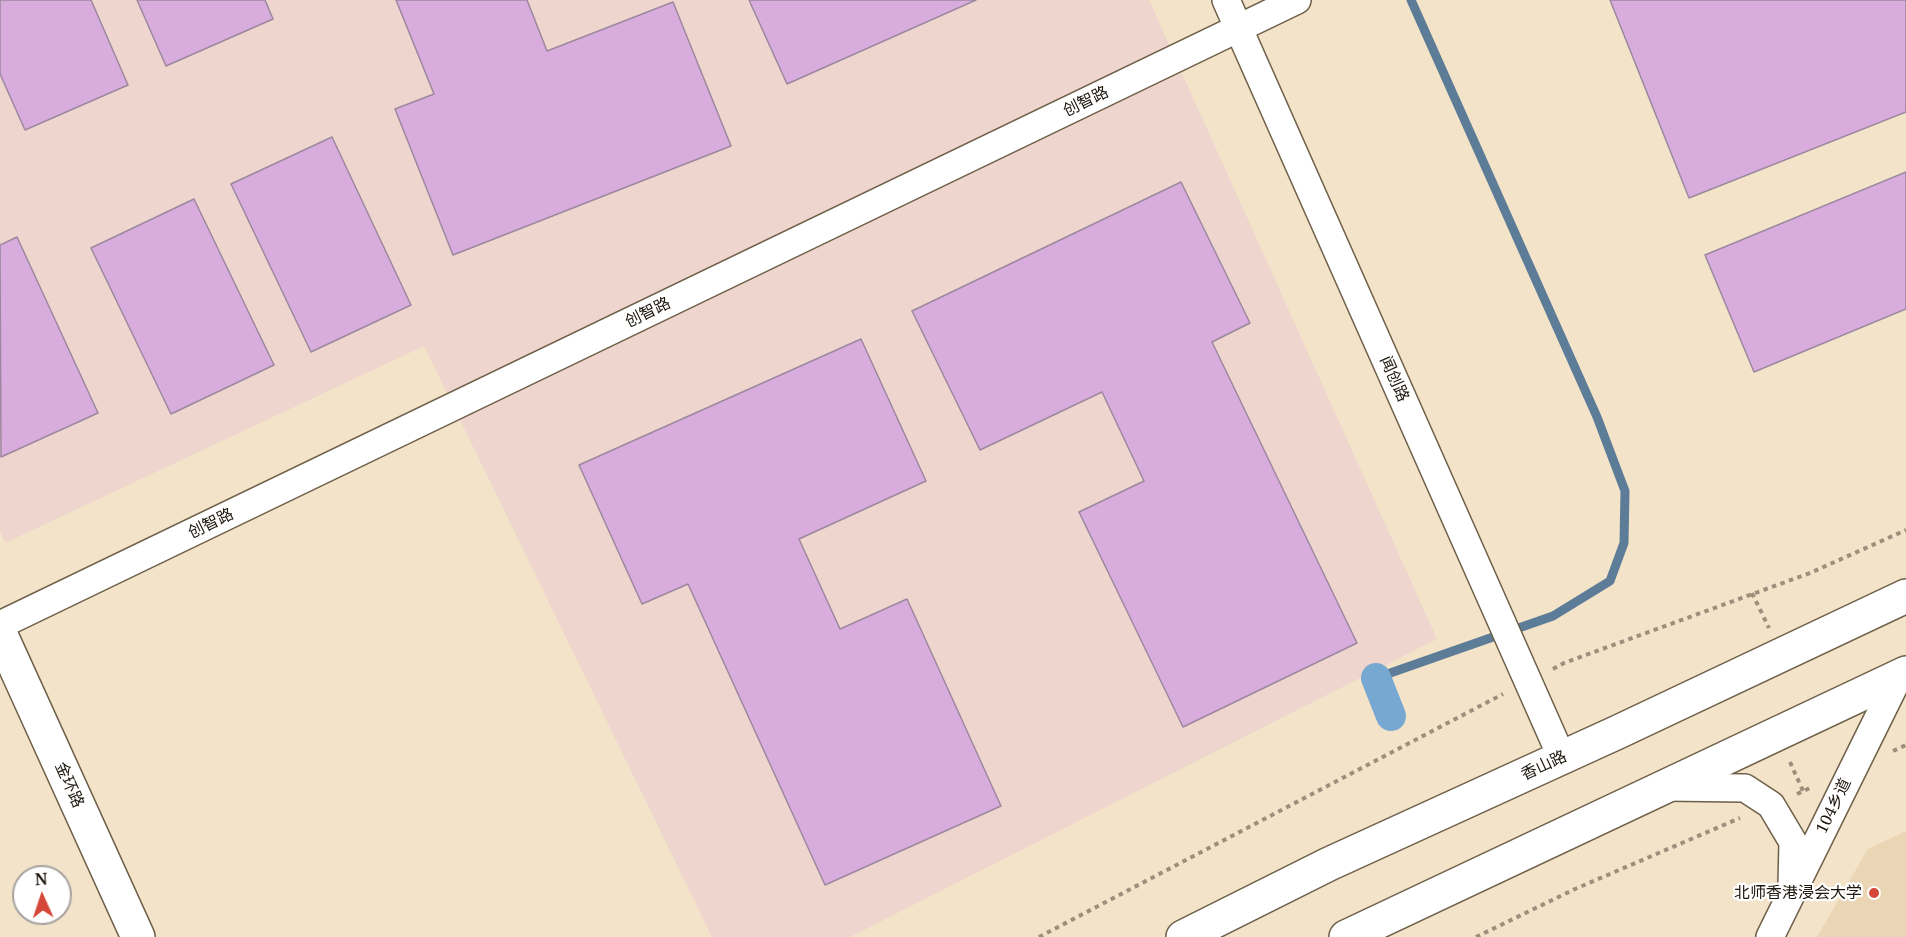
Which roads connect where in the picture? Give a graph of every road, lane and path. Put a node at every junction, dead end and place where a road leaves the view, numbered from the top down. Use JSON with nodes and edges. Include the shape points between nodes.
{"nodes":[{"id":1,"x":1226,"y":0,"type":"edge"},
{"id":2,"x":1297,"y":0,"type":"edge"},
{"id":3,"x":1906,"y":530,"type":"edge"},
{"id":4,"x":1752,"y":593,"type":"junction"},
{"id":5,"x":1906,"y":596,"type":"edge"},
{"id":6,"x":0,"y":626,"type":"edge"},
{"id":7,"x":0,"y":633,"type":"edge"},
{"id":8,"x":1781,"y":655,"type":"junction"},
{"id":9,"x":1902,"y":674,"type":"edge"},
{"id":10,"x":1528,"y":682,"type":"junction"},
{"id":11,"x":1778,"y":734,"type":"junction"},
{"id":12,"x":1906,"y":745,"type":"edge"},
{"id":13,"x":1562,"y":758,"type":"junction"},
{"id":14,"x":1852,"y":770,"type":"junction"},
{"id":15,"x":1665,"y":787,"type":"junction"},
{"id":16,"x":1803,"y":791,"type":"junction"},
{"id":17,"x":1771,"y":805,"type":"junction"},
{"id":18,"x":1792,"y":892,"type":"junction"},
{"id":19,"x":138,"y":937,"type":"edge"},
{"id":20,"x":1039,"y":937,"type":"edge"},
{"id":21,"x":1183,"y":937,"type":"edge"},
{"id":22,"x":1346,"y":937,"type":"edge"},
{"id":23,"x":1476,"y":937,"type":"edge"},
{"id":24,"x":1770,"y":937,"type":"edge"}],
"edges":[{"from":1,"to":10,"type":"street","name":"闻创路"},
{"from":2,"to":6,"type":"street","name":"创智路"},
{"from":3,"to":4,"type":"path","via":[[1810,573]]},
{"from":4,"to":8,"type":"path"},
{"from":4,"to":10,"type":"path","via":[[1564,663]]},
{"from":5,"to":8,"type":"main road","name":"香山路"},
{"from":7,"to":19,"type":"main road","name":"金环路"},
{"from":8,"to":13,"type":"main road","name":"香山路"},
{"from":9,"to":11,"type":"main road"},
{"from":9,"to":14,"type":"street","name":"104乡道"},
{"from":10,"to":13,"type":"street","name":"闻创路"},
{"from":10,"to":20,"type":"path"},
{"from":11,"to":15,"type":"main road"},
{"from":11,"to":16,"type":"path"},
{"from":12,"to":14,"type":"path"},
{"from":13,"to":21,"type":"main road","name":"香山路","via":[[1329,864]]},
{"from":14,"to":16,"type":"path"},
{"from":14,"to":18,"type":"street","name":"104乡道"},
{"from":15,"to":17,"type":"street","via":[[1745,788]]},
{"from":15,"to":22,"type":"main road"},
{"from":16,"to":17,"type":"path"},
{"from":17,"to":18,"type":"street","via":[[1793,842]]},
{"from":17,"to":23,"type":"path","via":[[1575,889]]},
{"from":18,"to":24,"type":"street","name":"104乡道"}]}
